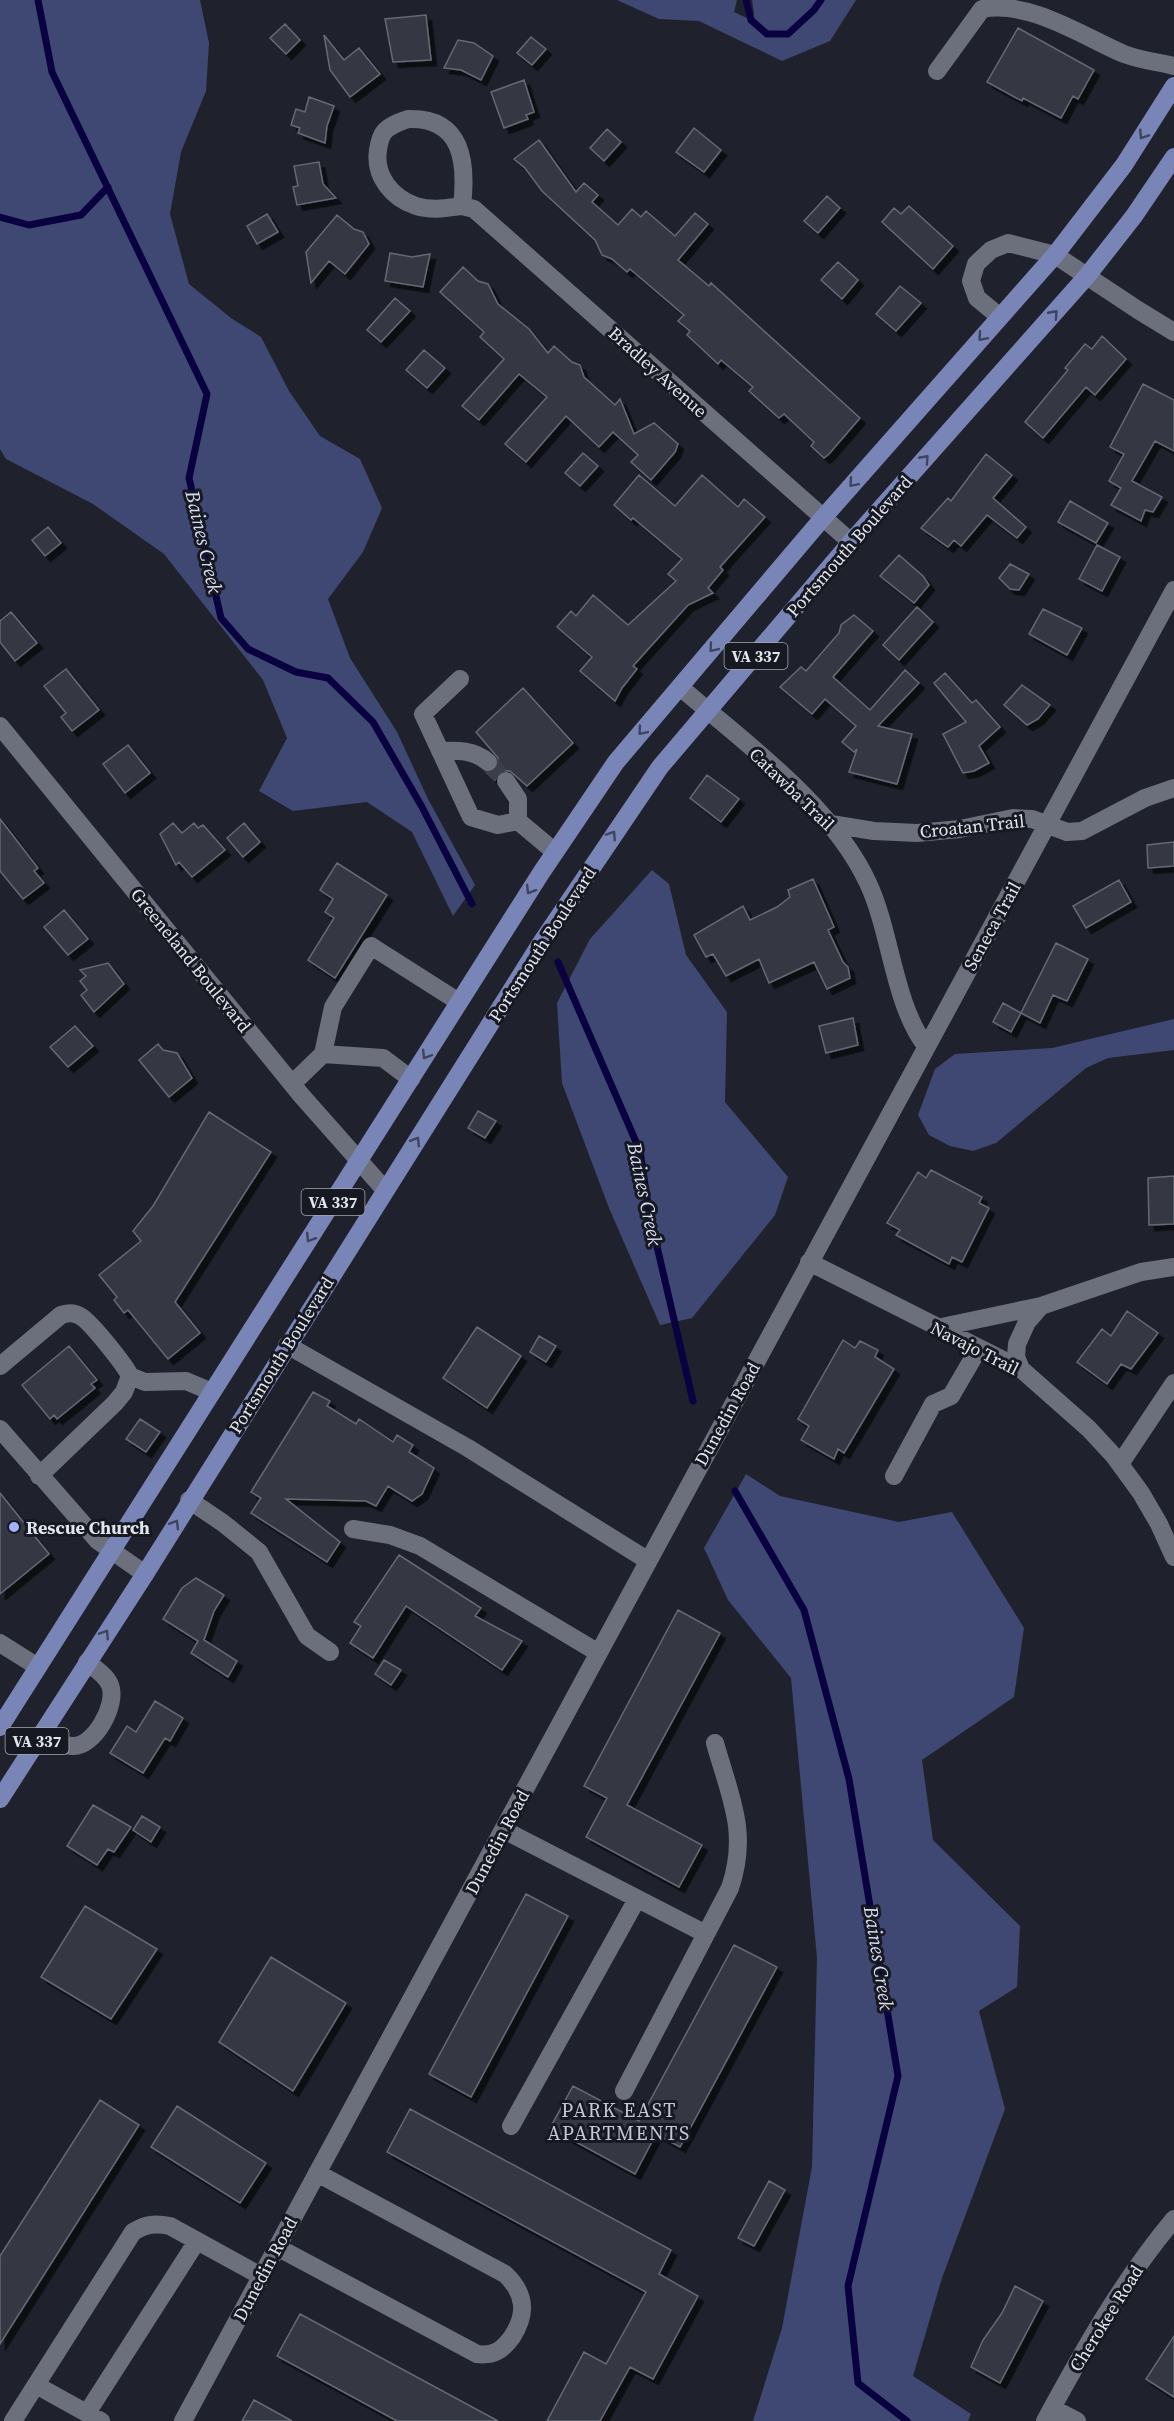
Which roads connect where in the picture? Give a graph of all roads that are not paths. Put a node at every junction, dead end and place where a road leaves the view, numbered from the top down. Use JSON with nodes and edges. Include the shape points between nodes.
{"nodes":[{"id":1,"x":1174,"y":66,"type":"edge"},
{"id":2,"x":937,"y":71,"type":"dead end"},
{"id":3,"x":1174,"y":86,"type":"edge"},
{"id":4,"x":1174,"y":157,"type":"edge"},
{"id":5,"x":462,"y":206,"type":"junction"},
{"id":6,"x":1055,"y":255,"type":"junction"},
{"id":7,"x":1087,"y":276,"type":"junction"},
{"id":8,"x":1000,"y":317,"type":"junction"},
{"id":9,"x":1174,"y":332,"type":"edge"},
{"id":10,"x":822,"y":519,"type":"junction"},
{"id":11,"x":851,"y":543,"type":"junction"},
{"id":12,"x":1171,"y":602,"type":"edge"},
{"id":13,"x":460,"y":679,"type":"dead end"},
{"id":14,"x":680,"y":687,"type":"junction"},
{"id":15,"x":709,"y":711,"type":"junction"},
{"id":16,"x":0,"y":726,"type":"edge"},
{"id":17,"x":440,"y":751,"type":"junction"},
{"id":18,"x":488,"y":762,"type":"tunnel mouth"},
{"id":19,"x":506,"y":781,"type":"tunnel mouth"},
{"id":20,"x":1174,"y":788,"type":"edge"},
{"id":21,"x":518,"y":821,"type":"junction"},
{"id":22,"x":831,"y":824,"type":"junction"},
{"id":23,"x":1049,"y":824,"type":"junction"},
{"id":24,"x":555,"y":852,"type":"junction"},
{"id":25,"x":459,"y":1002,"type":"junction"},
{"id":26,"x":926,"y":1046,"type":"junction"},
{"id":27,"x":323,"y":1054,"type":"junction"},
{"id":28,"x":411,"y":1078,"type":"junction"},
{"id":29,"x":292,"y":1084,"type":"junction"},
{"id":30,"x":359,"y":1161,"type":"junction"},
{"id":31,"x":385,"y":1190,"type":"junction"},
{"id":32,"x":809,"y":1262,"type":"junction"},
{"id":33,"x":1174,"y":1267,"type":"edge"},
{"id":34,"x":1041,"y":1306,"type":"junction"},
{"id":35,"x":937,"y":1328,"type":"junction"},
{"id":36,"x":287,"y":1345,"type":"junction"},
{"id":37,"x":979,"y":1348,"type":"junction"},
{"id":38,"x":0,"y":1366,"type":"edge"},
{"id":39,"x":1021,"y":1370,"type":"junction"},
{"id":40,"x":130,"y":1376,"type":"junction"},
{"id":41,"x":1174,"y":1383,"type":"edge"},
{"id":42,"x":212,"y":1392,"type":"junction"},
{"id":43,"x":0,"y":1429,"type":"edge"},
{"id":44,"x":1120,"y":1464,"type":"junction"},
{"id":45,"x":39,"y":1476,"type":"junction"},
{"id":46,"x":894,"y":1476,"type":"dead end"},
{"id":47,"x":189,"y":1500,"type":"junction"},
{"id":48,"x":353,"y":1528,"type":"dead end"},
{"id":49,"x":112,"y":1551,"type":"junction"},
{"id":50,"x":1174,"y":1557,"type":"edge"},
{"id":51,"x":647,"y":1560,"type":"junction"},
{"id":52,"x":145,"y":1574,"type":"junction"},
{"id":53,"x":0,"y":1643,"type":"edge"},
{"id":54,"x":330,"y":1652,"type":"dead end"},
{"id":55,"x":597,"y":1652,"type":"junction"},
{"id":56,"x":87,"y":1662,"type":"junction"},
{"id":57,"x":38,"y":1667,"type":"junction"},
{"id":58,"x":0,"y":1727,"type":"edge"},
{"id":59,"x":41,"y":1734,"type":"junction"},
{"id":60,"x":715,"y":1743,"type":"dead end"},
{"id":61,"x":0,"y":1799,"type":"edge"},
{"id":62,"x":504,"y":1830,"type":"junction"},
{"id":63,"x":638,"y":1899,"type":"junction"},
{"id":64,"x":706,"y":1934,"type":"junction"},
{"id":65,"x":624,"y":2091,"type":"dead end"},
{"id":66,"x":511,"y":2126,"type":"dead end"},
{"id":67,"x":317,"y":2173,"type":"junction"},
{"id":68,"x":1174,"y":2219,"type":"edge"},
{"id":69,"x":197,"y":2241,"type":"junction"},
{"id":70,"x":277,"y":2247,"type":"junction"},
{"id":71,"x":261,"y":2276,"type":"junction"},
{"id":72,"x":36,"y":2385,"type":"junction"},
{"id":73,"x":1049,"y":2414,"type":"edge"},
{"id":74,"x":94,"y":2417,"type":"edge"},
{"id":75,"x":13,"y":2421,"type":"edge"},
{"id":76,"x":183,"y":2421,"type":"edge"},
{"id":77,"x":1077,"y":2421,"type":"edge"}],
"edges":[{"from":1,"to":2,"type":"street","via":[[1125,54],[1053,13],[1015,0],[982,9]]},
{"from":3,"to":6,"type":"main road","name":"Portsmouth Boulevard","number":"VA 337","one_way":true,"via":[[1124,165]]},
{"from":4,"to":7,"type":"main road","name":"Portsmouth Boulevard","number":"VA 337"},
{"from":5,"to":5,"type":"street","via":[[436,209],[399,198],[379,172],[377,157],[384,132],[408,119],[424,118],[448,130],[462,160]]},
{"from":5,"to":10,"type":"street","name":"Bradley Avenue","via":[[474,209]]},
{"from":6,"to":7,"type":"street"},
{"from":6,"to":8,"type":"main road","name":"Portsmouth Boulevard","number":"VA 337"},
{"from":6,"to":8,"type":"street","via":[[1008,243],[976,264],[971,281],[977,298]]},
{"from":7,"to":9,"type":"street"},
{"from":11,"to":7,"type":"main road","name":"Portsmouth Boulevard","number":"VA 337","one_way":true},
{"from":8,"to":10,"type":"main road","name":"Portsmouth Boulevard","number":"VA 337","one_way":true},
{"from":10,"to":11,"type":"street","name":"Bradley Avenue"},
{"from":10,"to":14,"type":"main road","name":"Portsmouth Boulevard","number":"VA 337","one_way":true},
{"from":11,"to":15,"type":"main road","name":"Portsmouth Boulevard","number":"VA 337"},
{"from":12,"to":23,"type":"street","name":"Seneca Trail"},
{"from":13,"to":17,"type":"street","via":[[423,714]]},
{"from":14,"to":15,"type":"street","name":"Catawba Trail"},
{"from":14,"to":24,"type":"main road","name":"Portsmouth Boulevard","number":"VA 337","one_way":true,"via":[[616,762]]},
{"from":15,"to":22,"type":"street","name":"Catawba Trail"},
{"from":31,"to":15,"type":"main road","name":"Portsmouth Boulevard","number":"VA 337","one_way":true,"via":[[624,818],[660,767]]},
{"from":16,"to":29,"type":"street","name":"Greeneland Boulevard"},
{"from":17,"to":18,"type":"street","via":[[464,750]]},
{"from":17,"to":21,"type":"street","via":[[471,817],[498,825]]},
{"from":19,"to":21,"type":"street","via":[[518,800]]},
{"from":20,"to":23,"type":"street","name":"Croatan Trail","via":[[1145,798],[1082,831],[1067,832]]},
{"from":21,"to":24,"type":"street"},
{"from":22,"to":23,"type":"street","name":"Croatan Trail","via":[[917,833],[1013,818]]},
{"from":22,"to":26,"type":"street","name":"Catawba Trail","via":[[869,884],[889,942],[907,1015]]},
{"from":23,"to":26,"type":"street","name":"Seneca Trail"},
{"from":24,"to":25,"type":"main road","name":"Portsmouth Boulevard","number":"VA 337","one_way":true},
{"from":25,"to":27,"type":"street","via":[[370,946],[333,1007]]},
{"from":25,"to":28,"type":"main road","name":"Portsmouth Boulevard","number":"VA 337","one_way":true},
{"from":26,"to":32,"type":"street","name":"Seneca Trail"},
{"from":27,"to":28,"type":"street","via":[[383,1058]]},
{"from":27,"to":29,"type":"street"},
{"from":28,"to":30,"type":"main road","name":"Portsmouth Boulevard","number":"VA 337"},
{"from":29,"to":30,"type":"street","name":"Greeneland Boulevard"},
{"from":30,"to":31,"type":"street","name":"Greeneland Boulevard"},
{"from":30,"to":42,"type":"main road","name":"Portsmouth Boulevard","number":"VA 337","one_way":true},
{"from":31,"to":36,"type":"main road","name":"Portsmouth Boulevard","number":"VA 337"},
{"from":32,"to":35,"type":"street","name":"Navajo Trail"},
{"from":32,"to":51,"type":"street","name":"Dunedin Road"},
{"from":33,"to":34,"type":"street","via":[[1141,1272]]},
{"from":34,"to":35,"type":"street"},
{"from":34,"to":39,"type":"street","via":[[1027,1322],[1017,1344]]},
{"from":35,"to":37,"type":"street","name":"Navajo Trail"},
{"from":36,"to":47,"type":"main road","name":"Portsmouth Boulevard","number":"VA 337"},
{"from":36,"to":51,"type":"street","via":[[468,1448]]},
{"from":37,"to":39,"type":"street","name":"Navajo Trail"},
{"from":37,"to":46,"type":"street","via":[[951,1396],[933,1404]]},
{"from":38,"to":40,"type":"street","via":[[61,1315],[69,1313],[88,1321]]},
{"from":39,"to":44,"type":"street","name":"Navajo Trail","via":[[1089,1429]]},
{"from":40,"to":42,"type":"street","via":[[145,1382],[186,1381]]},
{"from":40,"to":45,"type":"street","via":[[115,1403]]},
{"from":41,"to":44,"type":"street"},
{"from":42,"to":49,"type":"main road","name":"Portsmouth Boulevard","number":"VA 337"},
{"from":43,"to":45,"type":"street"},
{"from":44,"to":50,"type":"street","name":"Navajo Trail","via":[[1145,1501]]},
{"from":45,"to":49,"type":"street","via":[[98,1541]]},
{"from":52,"to":47,"type":"main road","name":"Portsmouth Boulevard","number":"VA 337","one_way":true},
{"from":47,"to":54,"type":"street","via":[[259,1552],[307,1636]]},
{"from":48,"to":55,"type":"street","via":[[420,1546]]},
{"from":49,"to":52,"type":"street"},
{"from":49,"to":57,"type":"main road","name":"Portsmouth Boulevard","number":"VA 337"},
{"from":51,"to":55,"type":"street","name":"Dunedin Road"},
{"from":56,"to":52,"type":"main road","name":"Portsmouth Boulevard","number":"VA 337","one_way":true},
{"from":53,"to":57,"type":"street"},
{"from":55,"to":62,"type":"street","name":"Dunedin Road"},
{"from":56,"to":59,"type":"main road","name":"Portsmouth Boulevard","number":"VA 337"},
{"from":56,"to":59,"type":"street","via":[[111,1686],[112,1699],[102,1723],[95,1733],[73,1747]]},
{"from":57,"to":58,"type":"main road","name":"Portsmouth Boulevard","number":"VA 337"},
{"from":59,"to":61,"type":"main road","name":"Portsmouth Boulevard","number":"VA 337"},
{"from":60,"to":64,"type":"street","via":[[739,1827],[740,1846],[730,1888]]},
{"from":62,"to":63,"type":"street"},
{"from":62,"to":67,"type":"street","name":"Dunedin Road"},
{"from":63,"to":64,"type":"street"},
{"from":63,"to":66,"type":"street"},
{"from":64,"to":65,"type":"street"},
{"from":67,"to":70,"type":"street","name":"Dunedin Road"},
{"from":67,"to":70,"type":"street","via":[[505,2274],[520,2296],[523,2311],[519,2325],[499,2352],[477,2354]]},
{"from":68,"to":73,"type":"street","name":"Cherokee Road","via":[[1083,2350]]},
{"from":69,"to":71,"type":"street"},
{"from":69,"to":72,"type":"street","via":[[156,2223],[133,2232]]},
{"from":69,"to":74,"type":"street"},
{"from":70,"to":71,"type":"street","name":"Dunedin Road"},
{"from":71,"to":76,"type":"street","name":"Dunedin Road"},
{"from":72,"to":74,"type":"street"},
{"from":72,"to":75,"type":"street"},
{"from":73,"to":77,"type":"street"}]}
